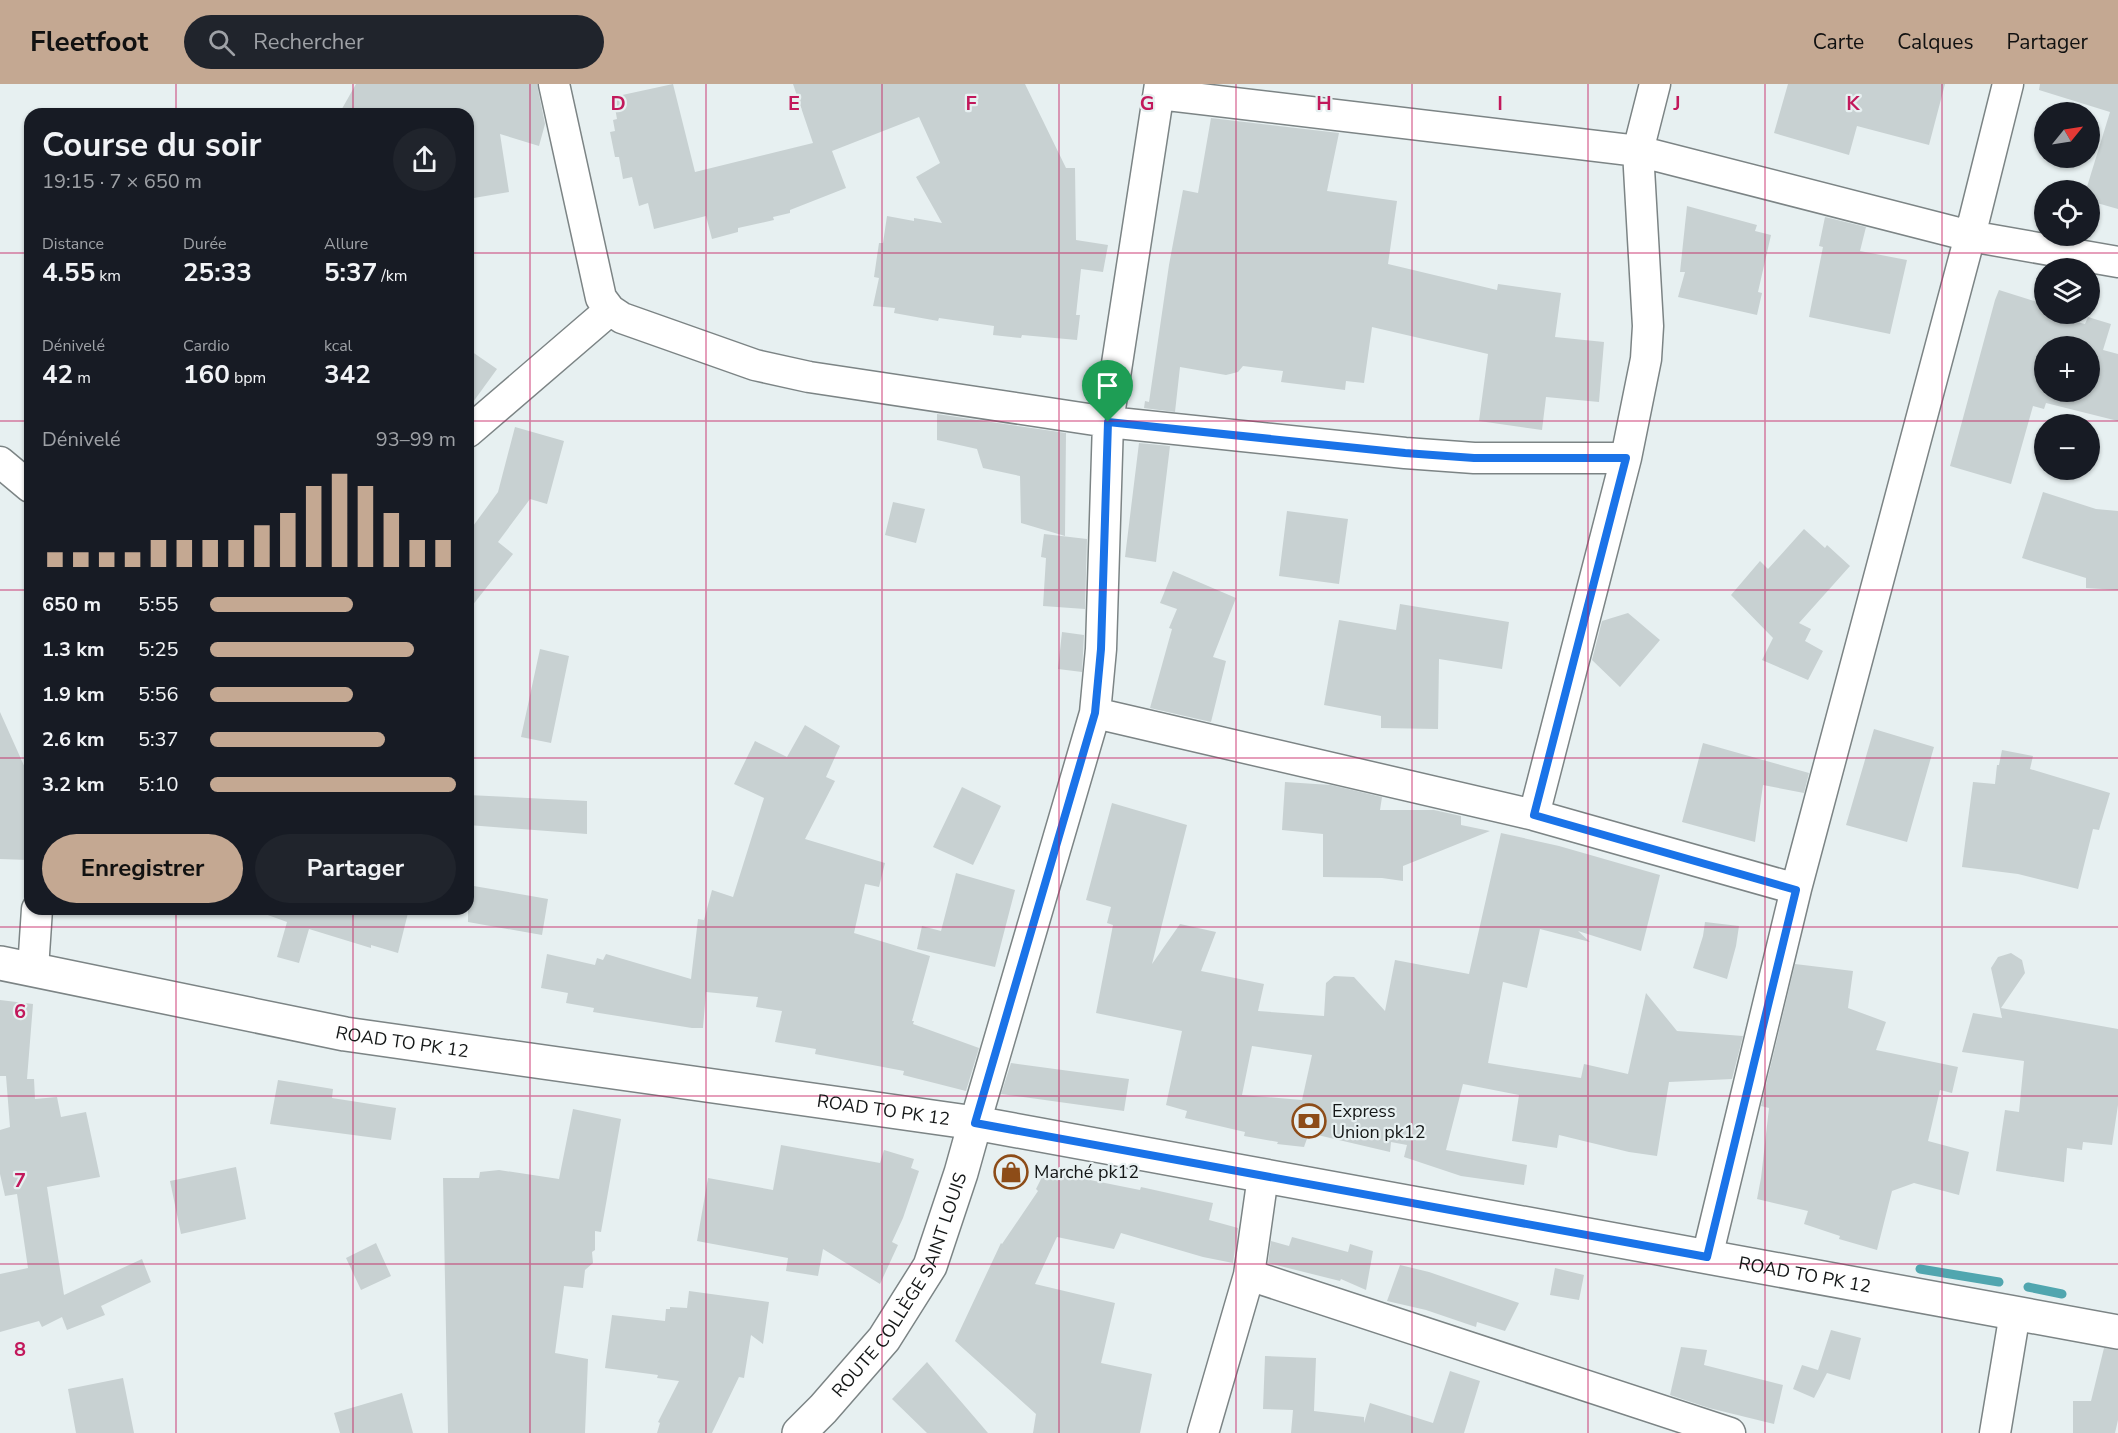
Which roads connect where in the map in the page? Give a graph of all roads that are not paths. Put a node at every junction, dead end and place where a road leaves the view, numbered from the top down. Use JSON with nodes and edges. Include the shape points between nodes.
{"nodes":[{"id":1,"x":554,"y":84,"type":"edge"},
{"id":2,"x":1654,"y":84,"type":"edge"},
{"id":3,"x":2008,"y":84,"type":"edge"},
{"id":4,"x":1159,"y":89,"type":"edge"},
{"id":5,"x":1638,"y":151,"type":"junction"},
{"id":6,"x":1970,"y":236,"type":"junction"},
{"id":7,"x":2118,"y":262,"type":"edge"},
{"id":8,"x":610,"y":310,"type":"junction"},
{"id":9,"x":1108,"y":422,"type":"junction"},
{"id":10,"x":474,"y":427,"type":"edge"},
{"id":11,"x":1626,"y":458,"type":"junction"},
{"id":12,"x":0,"y":462,"type":"edge"},
{"id":13,"x":24,"y":482,"type":"edge"},
{"id":14,"x":1095,"y":713,"type":"junction"},
{"id":15,"x":1534,"y":815,"type":"junction"},
{"id":16,"x":1796,"y":890,"type":"junction"},
{"id":17,"x":37,"y":915,"type":"edge"},
{"id":18,"x":0,"y":963,"type":"edge"},
{"id":19,"x":33,"y":969,"type":"junction"},
{"id":20,"x":975,"y":1123,"type":"junction"},
{"id":21,"x":1263,"y":1176,"type":"junction"},
{"id":22,"x":1707,"y":1257,"type":"junction"},
{"id":23,"x":1249,"y":1275,"type":"junction"},
{"id":24,"x":2015,"y":1313,"type":"junction"},
{"id":25,"x":2118,"y":1332,"type":"edge"},
{"id":26,"x":799,"y":1433,"type":"edge"},
{"id":27,"x":1203,"y":1433,"type":"edge"},
{"id":28,"x":1730,"y":1433,"type":"edge"},
{"id":29,"x":1995,"y":1433,"type":"edge"}],
"edges":[{"from":1,"to":8,"type":"street","via":[[601,298]]},
{"from":2,"to":5,"type":"street"},
{"from":3,"to":6,"type":"street"},
{"from":4,"to":5,"type":"street"},
{"from":4,"to":9,"type":"street"},
{"from":5,"to":6,"type":"street"},
{"from":5,"to":11,"type":"street","via":[[1648,326],[1646,359]]},
{"from":6,"to":7,"type":"street"},
{"from":6,"to":16,"type":"street"},
{"from":8,"to":9,"type":"street","via":[[622,318],[755,365],[809,377]]},
{"from":8,"to":10,"type":"street"},
{"from":9,"to":11,"type":"street","via":[[1474,458]]},
{"from":9,"to":14,"type":"street","via":[[1101,649]]},
{"from":11,"to":15,"type":"street"},
{"from":12,"to":13,"type":"street"},
{"from":14,"to":15,"type":"street"},
{"from":14,"to":20,"type":"street"},
{"from":15,"to":16,"type":"street"},
{"from":16,"to":22,"type":"street"},
{"from":17,"to":19,"type":"street"},
{"from":18,"to":19,"type":"main road","name":"ROAD TO PK 12"},
{"from":19,"to":20,"type":"main road","name":"ROAD TO PK 12","via":[[345,1034]]},
{"from":20,"to":21,"type":"main road","name":"ROAD TO PK 12"},
{"from":20,"to":26,"type":"main road","name":"ROUTE COLLÈGE SAINT LOUIS","via":[[930,1266],[884,1339]]},
{"from":21,"to":22,"type":"main road","name":"ROAD TO PK 12"},
{"from":21,"to":23,"type":"street"},
{"from":22,"to":24,"type":"main road","name":"ROAD TO PK 12"},
{"from":23,"to":27,"type":"street"},
{"from":23,"to":28,"type":"street"},
{"from":24,"to":25,"type":"main road","name":"ROAD TO PK 12"},
{"from":24,"to":29,"type":"street"}]}
